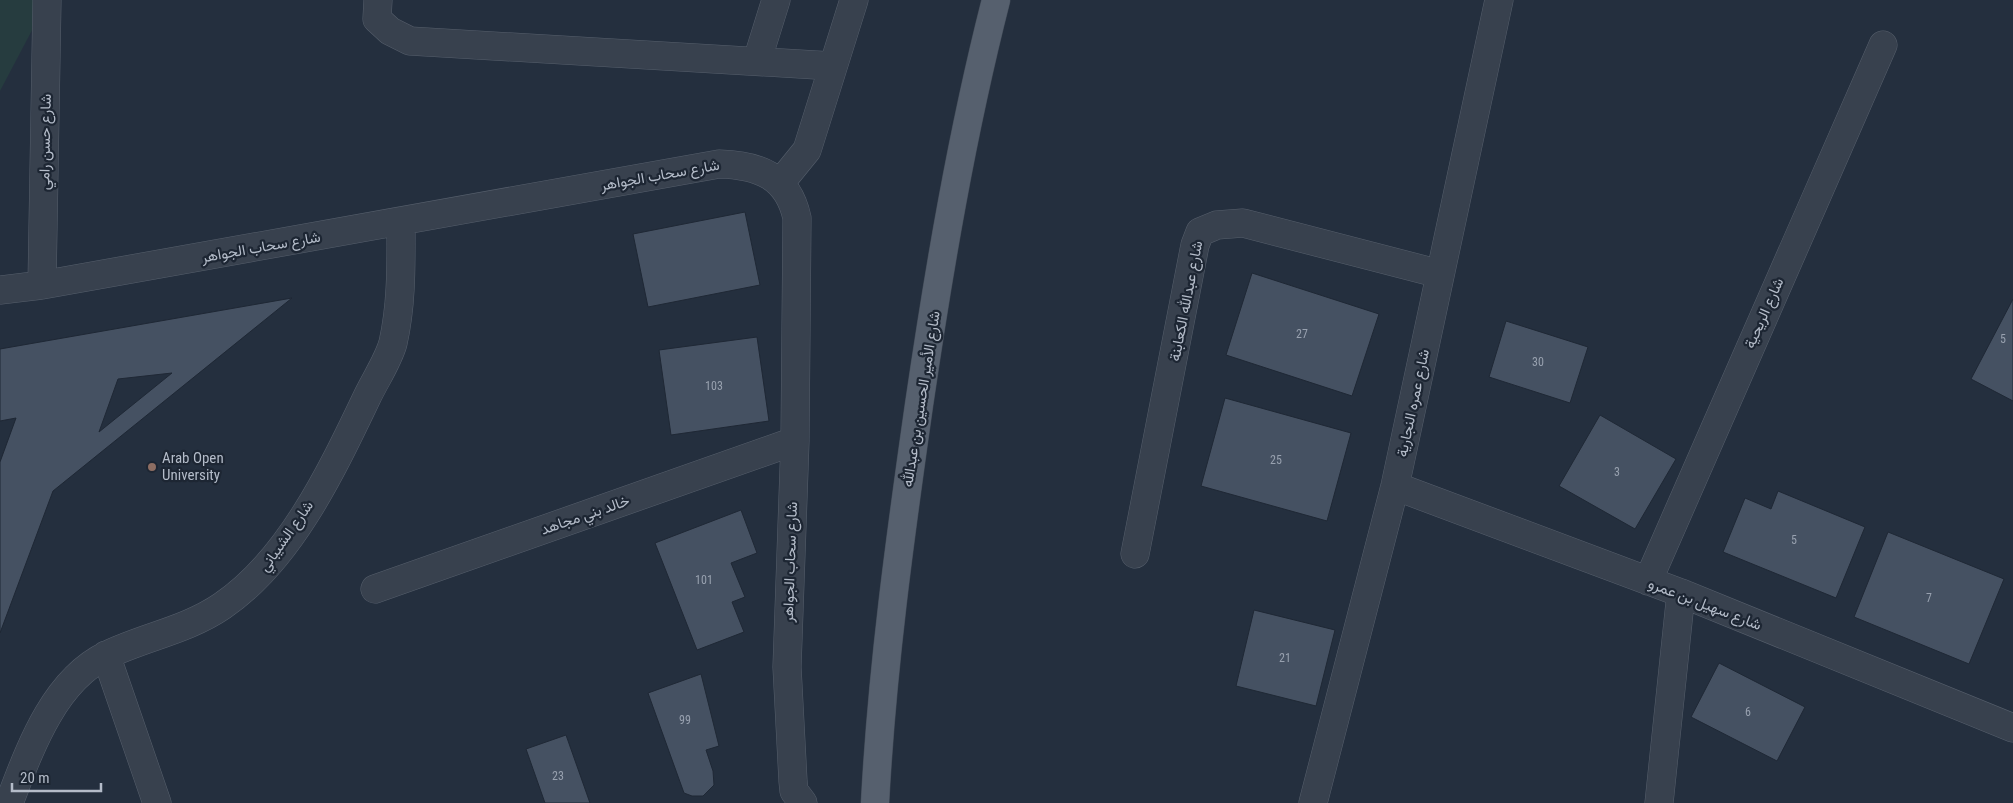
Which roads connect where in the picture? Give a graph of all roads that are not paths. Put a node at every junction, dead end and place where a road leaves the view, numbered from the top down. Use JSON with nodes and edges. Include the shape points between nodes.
{"nodes":[{"id":1,"x":47,"y":0,"type":"edge"},
{"id":2,"x":378,"y":0,"type":"edge"},
{"id":3,"x":776,"y":0,"type":"edge"},
{"id":4,"x":854,"y":0,"type":"edge"},
{"id":5,"x":996,"y":0,"type":"edge"},
{"id":6,"x":1499,"y":0,"type":"edge"},
{"id":7,"x":1883,"y":45,"type":"dead end"},
{"id":8,"x":757,"y":61,"type":"junction"},
{"id":9,"x":833,"y":66,"type":"junction"},
{"id":10,"x":781,"y":182,"type":"junction"},
{"id":11,"x":401,"y":222,"type":"junction"},
{"id":12,"x":1440,"y":274,"type":"junction"},
{"id":13,"x":42,"y":285,"type":"junction"},
{"id":14,"x":0,"y":290,"type":"edge"},
{"id":15,"x":795,"y":441,"type":"junction"},
{"id":16,"x":1395,"y":486,"type":"junction"},
{"id":17,"x":1135,"y":554,"type":"dead end"},
{"id":18,"x":1648,"y":581,"type":"junction"},
{"id":19,"x":375,"y":589,"type":"dead end"},
{"id":20,"x":1681,"y":593,"type":"junction"},
{"id":21,"x":106,"y":655,"type":"junction"},
{"id":22,"x":2010,"y":719,"type":"edge"},
{"id":23,"x":796,"y":796,"type":"edge"},
{"id":24,"x":9,"y":803,"type":"edge"},
{"id":25,"x":158,"y":803,"type":"edge"},
{"id":26,"x":875,"y":803,"type":"edge"},
{"id":27,"x":1313,"y":803,"type":"edge"},
{"id":28,"x":1659,"y":803,"type":"edge"}],
"edges":[{"from":1,"to":13,"type":"street","name":"شارع حسن رامي"},
{"from":2,"to":8,"type":"street","via":[[377,19],[390,31],[410,41]]},
{"from":3,"to":8,"type":"street"},
{"from":4,"to":9,"type":"street"},
{"from":5,"to":26,"type":"main road","name":"شارع الأمير الحسين بن عبدالله","via":[[979,64],[948,224],[921,393],[895,570],[880,707]]},
{"from":6,"to":12,"type":"street","name":"شارع عمره النجارية"},
{"from":7,"to":18,"type":"street","name":"شارع الريحية"},
{"from":8,"to":9,"type":"street"},
{"from":9,"to":10,"type":"street","via":[[807,150]]},
{"from":10,"to":11,"type":"street","name":"شارع سحاب الجواهر","via":[[751,168],[719,164]]},
{"from":10,"to":15,"type":"street","name":"شارع سحاب الجواهر","via":[[789,192],[797,218]]},
{"from":11,"to":13,"type":"street","name":"شارع سحاب الجواهر"},
{"from":11,"to":21,"type":"street","name":"شارع الشيباني","via":[[402,279],[392,344],[318,491],[279,551],[251,584],[220,607],[171,631]]},
{"from":12,"to":16,"type":"street","name":"شارع عمره النجارية"},
{"from":12,"to":17,"type":"street","name":"شارع عبدالله الكعابنة","via":[[1242,224],[1217,225],[1200,232],[1194,245]]},
{"from":13,"to":14,"type":"street","name":"شارع سحاب الجواهر"},
{"from":15,"to":19,"type":"street","name":"خالد بني مجاهد"},
{"from":15,"to":23,"type":"street","name":"شارع سحاب الجواهر","via":[[787,667],[788,725]]},
{"from":16,"to":18,"type":"street","name":"شارع سهيل بن عمرو"},
{"from":16,"to":27,"type":"street","name":"شارع عمره النجارية"},
{"from":18,"to":20,"type":"street","name":"شارع سهيل بن عمرو"},
{"from":20,"to":22,"type":"street","name":"شارع سهيل بن عمرو"},
{"from":20,"to":28,"type":"street"},
{"from":21,"to":24,"type":"street","name":"شارع الشيباني","via":[[81,673],[61,696],[32,747]]},
{"from":21,"to":25,"type":"street"}]}
